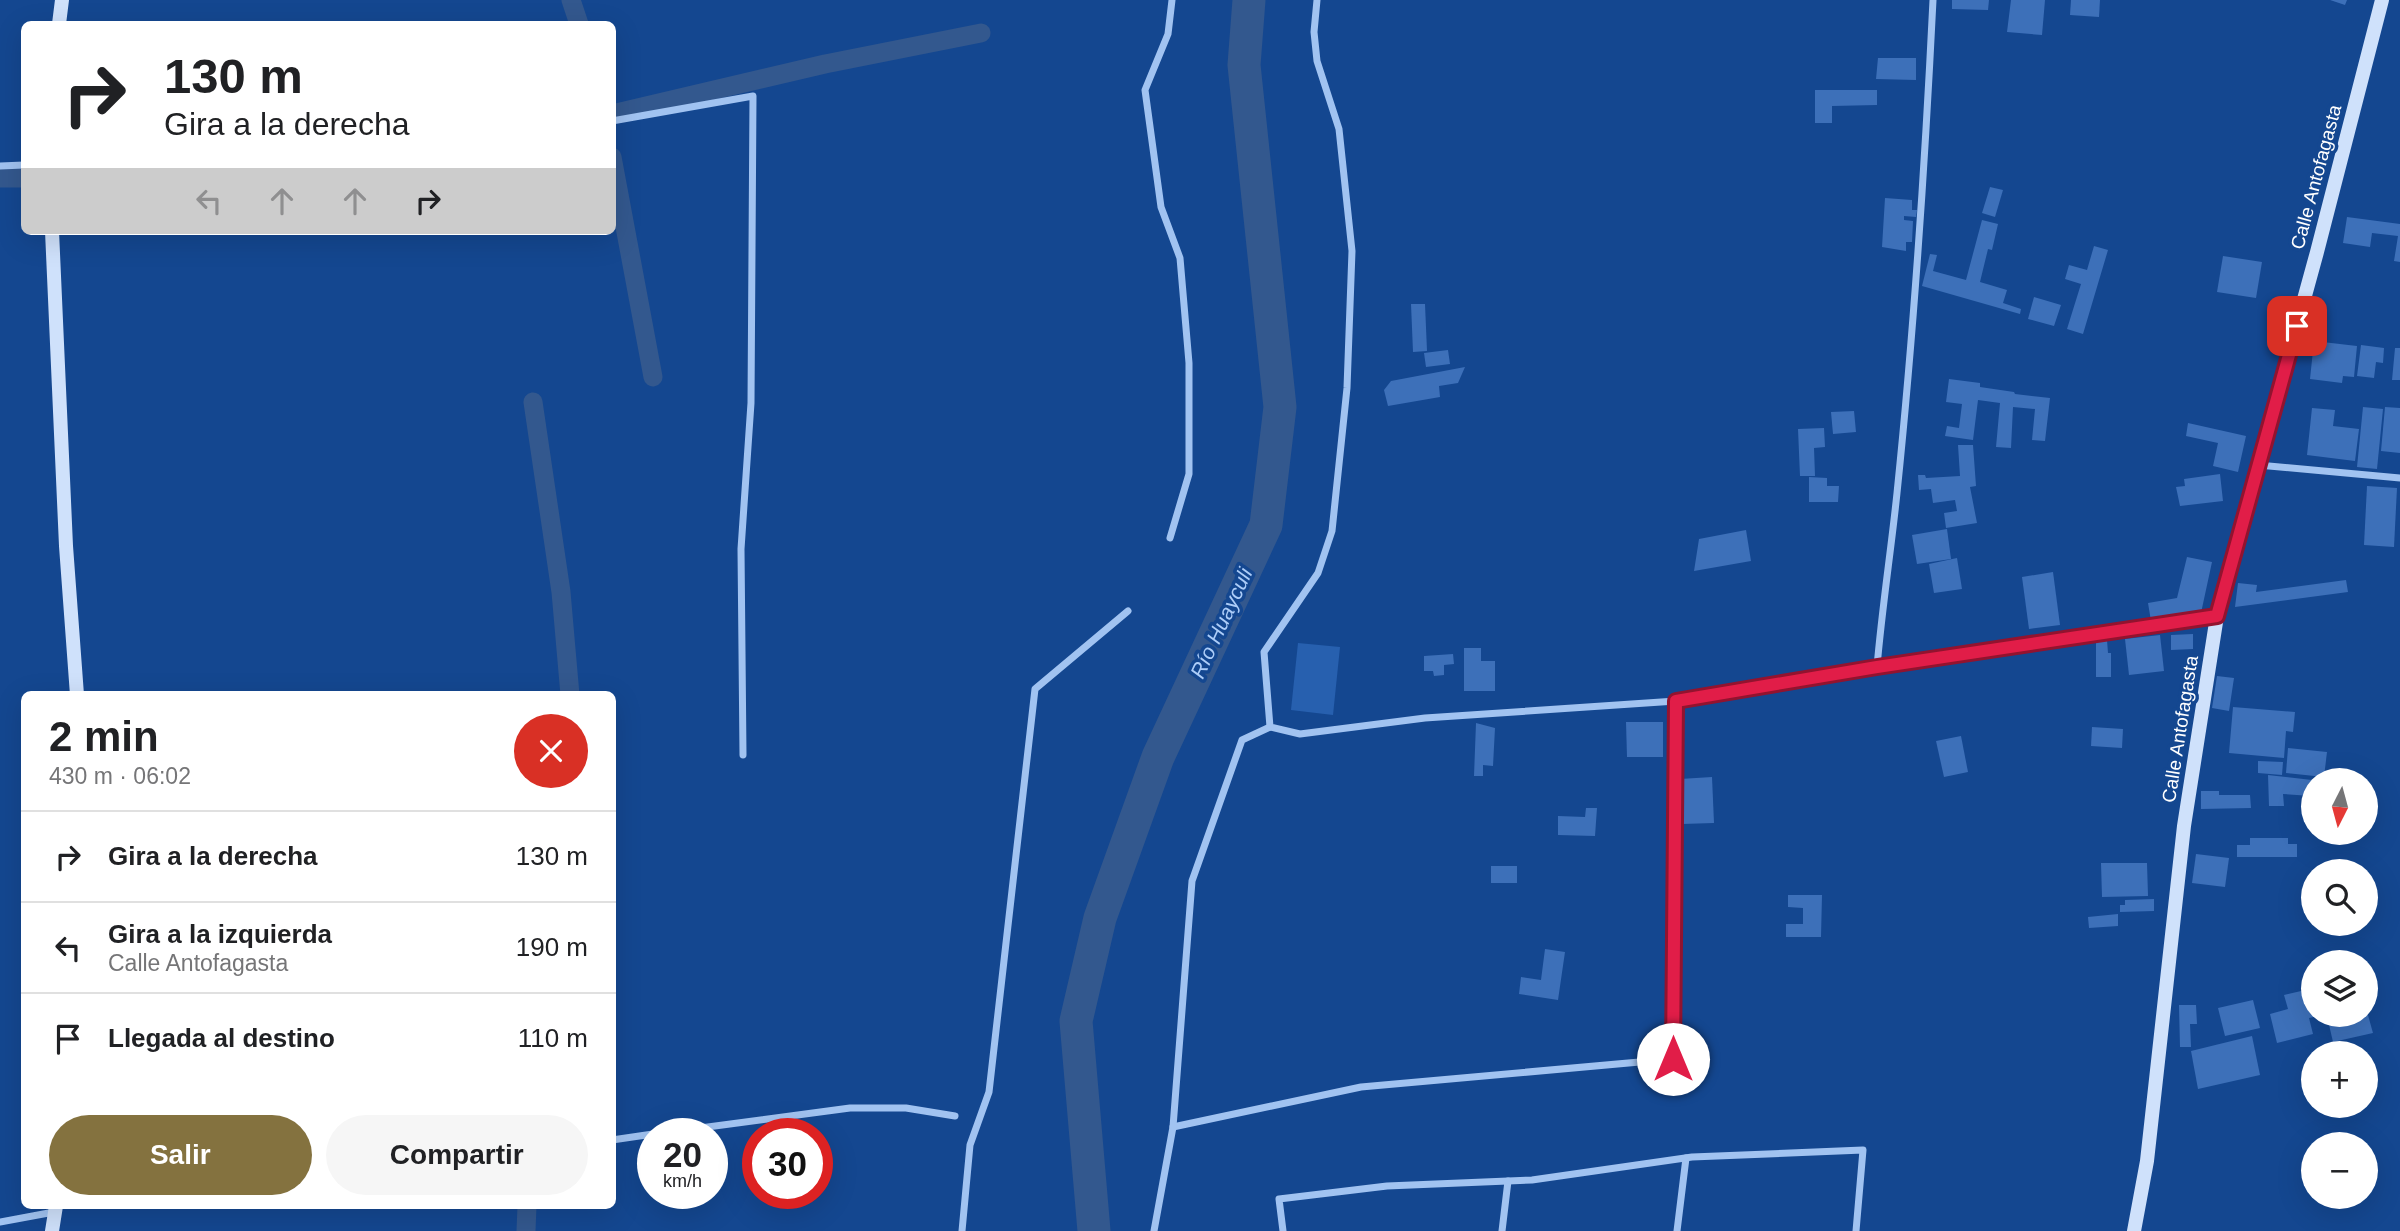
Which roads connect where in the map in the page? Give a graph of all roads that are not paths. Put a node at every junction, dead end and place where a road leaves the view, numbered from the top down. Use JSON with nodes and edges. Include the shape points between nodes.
{"nodes":[{"id":1,"x":62,"y":0,"type":"edge"},
{"id":2,"x":1172,"y":0,"type":"edge"},
{"id":3,"x":1317,"y":0,"type":"edge"},
{"id":4,"x":1933,"y":0,"type":"edge"},
{"id":5,"x":2382,"y":0,"type":"edge"},
{"id":6,"x":59,"y":21,"type":"edge"},
{"id":7,"x":616,"y":120,"type":"edge"},
{"id":8,"x":21,"y":165,"type":"edge"},
{"id":9,"x":0,"y":166,"type":"edge"},
{"id":10,"x":52,"y":235,"type":"edge"},
{"id":11,"x":2257,"y":465,"type":"junction"},
{"id":12,"x":2400,"y":478,"type":"edge"},
{"id":13,"x":1170,"y":538,"type":"dead end"},
{"id":14,"x":1128,"y":611,"type":"dead end"},
{"id":15,"x":2217,"y":616,"type":"junction"},
{"id":16,"x":1877,"y":667,"type":"junction"},
{"id":17,"x":77,"y":691,"type":"edge"},
{"id":18,"x":1676,"y":701,"type":"junction"},
{"id":19,"x":1270,"y":727,"type":"junction"},
{"id":20,"x":743,"y":755,"type":"dead end"},
{"id":21,"x":955,"y":1116,"type":"dead end"},
{"id":22,"x":728,"y":1124,"type":"edge"},
{"id":23,"x":1173,"y":1127,"type":"junction"},
{"id":24,"x":637,"y":1136,"type":"edge"},
{"id":25,"x":616,"y":1139,"type":"edge"},
{"id":26,"x":1686,"y":1158,"type":"junction"},
{"id":27,"x":1508,"y":1181,"type":"junction"},
{"id":28,"x":56,"y":1209,"type":"edge"},
{"id":29,"x":0,"y":1223,"type":"edge"},
{"id":30,"x":52,"y":1231,"type":"edge"},
{"id":31,"x":962,"y":1231,"type":"edge"},
{"id":32,"x":1154,"y":1231,"type":"edge"},
{"id":33,"x":1283,"y":1231,"type":"edge"},
{"id":34,"x":1502,"y":1231,"type":"edge"},
{"id":35,"x":1677,"y":1231,"type":"edge"},
{"id":36,"x":1856,"y":1231,"type":"edge"},
{"id":37,"x":2134,"y":1231,"type":"edge"}],
"edges":[{"from":1,"to":6,"type":"main road"},
{"from":2,"to":13,"type":"street","via":[[1168,34],[1145,90],[1161,207],[1180,258],[1189,363],[1189,474]]},
{"from":3,"to":19,"type":"street","via":[[1317,61],[1339,129],[1352,251],[1347,388],[1332,531],[1318,573],[1264,652]]},
{"from":4,"to":16,"type":"street","via":[[1925,162],[1897,494]]},
{"from":5,"to":11,"type":"main road","name":"Calle Antofagasta"},
{"from":7,"to":20,"type":"street","via":[[753,96],[751,403],[741,550]]},
{"from":8,"to":9,"type":"street"},
{"from":10,"to":17,"type":"main road"},
{"from":11,"to":12,"type":"street"},
{"from":11,"to":15,"type":"main road","name":"Calle Antofagasta"},
{"from":14,"to":31,"type":"street","via":[[1035,690],[989,1092],[970,1145]]},
{"from":15,"to":16,"type":"street"},
{"from":15,"to":37,"type":"main road","name":"Calle Antofagasta","via":[[2184,825],[2147,1161]]},
{"from":16,"to":18,"type":"street"},
{"from":18,"to":19,"type":"street","via":[[1425,718],[1300,733]]},
{"from":18,"to":23,"type":"street","via":[[1673,1059],[1362,1087]]},
{"from":19,"to":23,"type":"street","via":[[1242,740],[1192,881]]},
{"from":21,"to":22,"type":"street","via":[[906,1108],[850,1108]]},
{"from":23,"to":32,"type":"street"},
{"from":24,"to":25,"type":"street"},
{"from":26,"to":27,"type":"street"},
{"from":26,"to":35,"type":"street"},
{"from":26,"to":36,"type":"street","via":[[1863,1150]]},
{"from":27,"to":33,"type":"street","via":[[1387,1186],[1279,1199]]},
{"from":27,"to":34,"type":"street"},
{"from":28,"to":29,"type":"street"},
{"from":28,"to":30,"type":"main road"}]}
